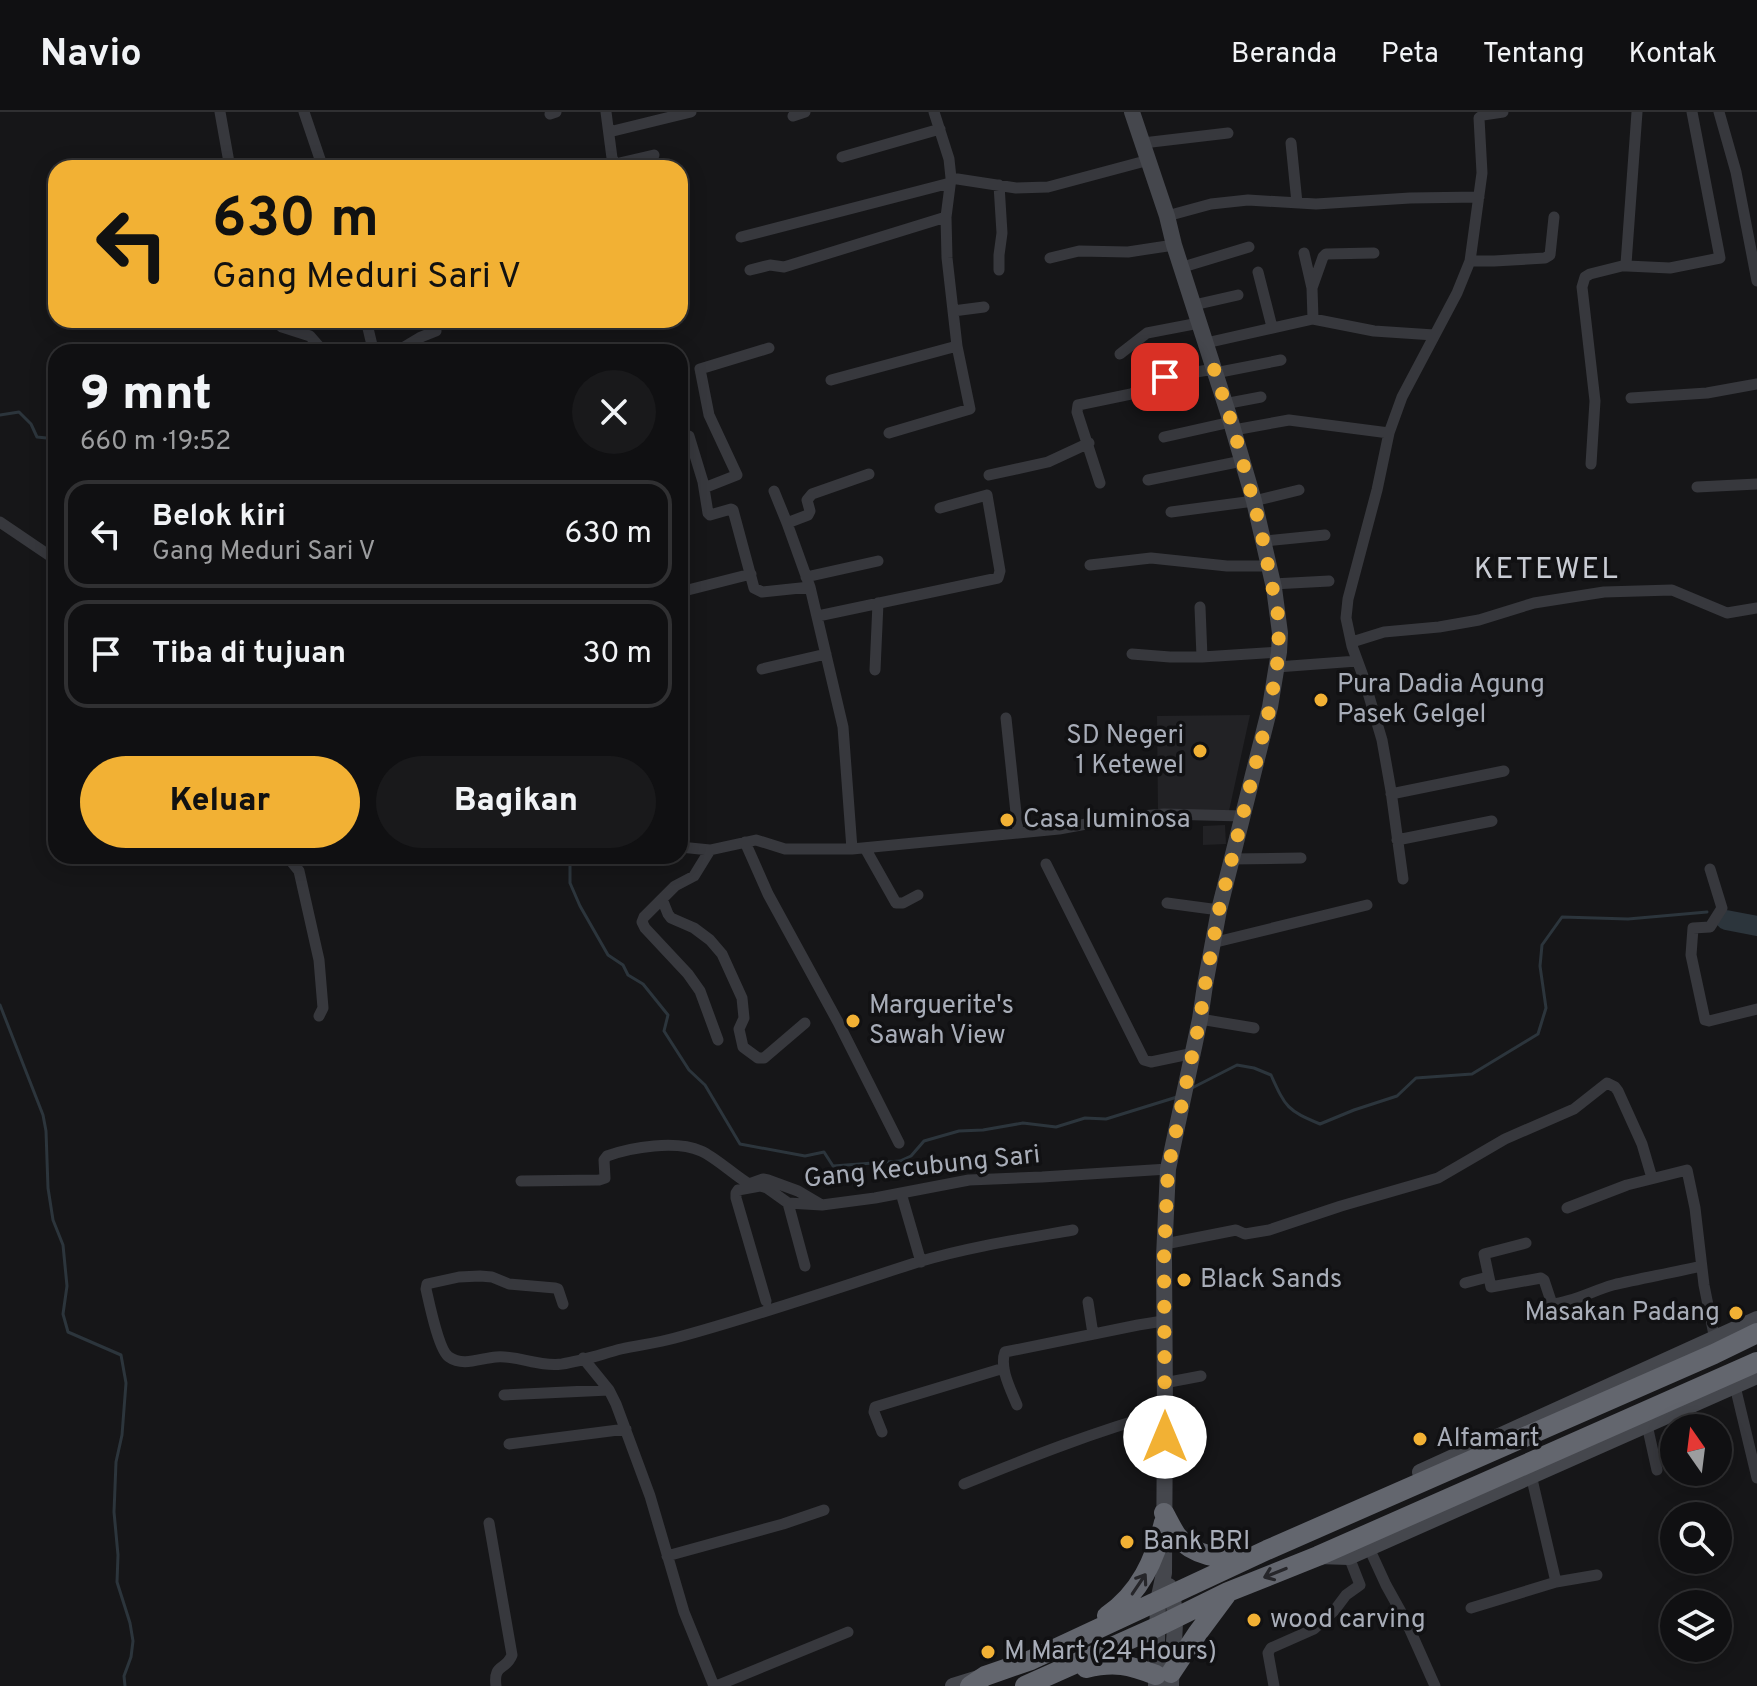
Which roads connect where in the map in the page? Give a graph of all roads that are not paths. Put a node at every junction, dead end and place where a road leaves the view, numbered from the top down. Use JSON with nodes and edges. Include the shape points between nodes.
{"nodes":[{"id":1,"x":220,"y":112,"type":"edge"},
{"id":2,"x":304,"y":112,"type":"edge"},
{"id":3,"x":606,"y":112,"type":"edge"},
{"id":4,"x":691,"y":112,"type":"edge"},
{"id":5,"x":934,"y":112,"type":"edge"},
{"id":6,"x":1132,"y":112,"type":"edge"},
{"id":7,"x":1503,"y":112,"type":"edge"},
{"id":8,"x":1637,"y":112,"type":"edge"},
{"id":9,"x":1692,"y":112,"type":"edge"},
{"id":10,"x":1719,"y":112,"type":"edge"},
{"id":11,"x":940,"y":129,"type":"junction"},
{"id":12,"x":609,"y":132,"type":"junction"},
{"id":13,"x":1228,"y":133,"type":"dead end"},
{"id":14,"x":1143,"y":143,"type":"junction"},
{"id":15,"x":1291,"y":143,"type":"dead end"},
{"id":16,"x":654,"y":155,"type":"dead end"},
{"id":17,"x":842,"y":157,"type":"dead end"},
{"id":18,"x":229,"y":160,"type":"edge"},
{"id":19,"x":320,"y":160,"type":"edge"},
{"id":20,"x":613,"y":160,"type":"edge"},
{"id":21,"x":634,"y":160,"type":"edge"},
{"id":22,"x":1149,"y":160,"type":"junction"},
{"id":23,"x":950,"y":181,"type":"junction"},
{"id":24,"x":999,"y":185,"type":"junction"},
{"id":25,"x":1479,"y":197,"type":"junction"},
{"id":26,"x":1297,"y":203,"type":"junction"},
{"id":27,"x":1167,"y":216,"type":"junction"},
{"id":28,"x":946,"y":217,"type":"junction"},
{"id":29,"x":1554,"y":217,"type":"dead end"},
{"id":30,"x":741,"y":237,"type":"dead end"},
{"id":31,"x":1174,"y":245,"type":"junction"},
{"id":32,"x":1249,"y":247,"type":"dead end"},
{"id":33,"x":1304,"y":253,"type":"dead end"},
{"id":34,"x":1374,"y":253,"type":"dead end"},
{"id":35,"x":1050,"y":258,"type":"dead end"},
{"id":36,"x":1470,"y":261,"type":"junction"},
{"id":37,"x":1626,"y":265,"type":"junction"},
{"id":38,"x":1183,"y":267,"type":"junction"},
{"id":39,"x":750,"y":270,"type":"dead end"},
{"id":40,"x":999,"y":270,"type":"dead end"},
{"id":41,"x":1258,"y":272,"type":"dead end"},
{"id":42,"x":1757,"y":281,"type":"edge"},
{"id":43,"x":1312,"y":288,"type":"junction"},
{"id":44,"x":1238,"y":295,"type":"dead end"},
{"id":45,"x":1194,"y":305,"type":"junction"},
{"id":46,"x":984,"y":307,"type":"dead end"},
{"id":47,"x":953,"y":311,"type":"junction"},
{"id":48,"x":1313,"y":319,"type":"junction"},
{"id":49,"x":1199,"y":323,"type":"junction"},
{"id":50,"x":1272,"y":327,"type":"junction"},
{"id":51,"x":285,"y":328,"type":"edge"},
{"id":52,"x":436,"y":331,"type":"dead end"},
{"id":53,"x":1434,"y":335,"type":"junction"},
{"id":54,"x":1206,"y":343,"type":"junction"},
{"id":55,"x":317,"y":344,"type":"edge"},
{"id":56,"x":409,"y":344,"type":"edge"},
{"id":57,"x":957,"y":346,"type":"junction"},
{"id":58,"x":769,"y":348,"type":"dead end"},
{"id":59,"x":1120,"y":354,"type":"dead end"},
{"id":60,"x":1281,"y":360,"type":"dead end"},
{"id":61,"x":1215,"y":371,"type":"junction"},
{"id":62,"x":831,"y":380,"type":"dead end"},
{"id":63,"x":1757,"y":384,"type":"edge"},
{"id":64,"x":1261,"y":397,"type":"dead end"},
{"id":65,"x":1631,"y":398,"type":"dead end"},
{"id":66,"x":1224,"y":404,"type":"junction"},
{"id":67,"x":1232,"y":426,"type":"junction"},
{"id":68,"x":889,"y":433,"type":"dead end"},
{"id":69,"x":1389,"y":433,"type":"junction"},
{"id":70,"x":689,"y":436,"type":"dead end"},
{"id":71,"x":1164,"y":437,"type":"dead end"},
{"id":72,"x":1089,"y":443,"type":"junction"},
{"id":73,"x":1242,"y":461,"type":"junction"},
{"id":74,"x":1591,"y":464,"type":"dead end"},
{"id":75,"x":869,"y":474,"type":"dead end"},
{"id":76,"x":989,"y":475,"type":"dead end"},
{"id":77,"x":1148,"y":480,"type":"dead end"},
{"id":78,"x":1100,"y":483,"type":"dead end"},
{"id":79,"x":1757,"y":484,"type":"edge"},
{"id":80,"x":1697,"y":487,"type":"dead end"},
{"id":81,"x":704,"y":488,"type":"junction"},
{"id":82,"x":1299,"y":490,"type":"dead end"},
{"id":83,"x":774,"y":491,"type":"dead end"},
{"id":84,"x":1254,"y":501,"type":"junction"},
{"id":85,"x":940,"y":508,"type":"dead end"},
{"id":86,"x":1171,"y":512,"type":"dead end"},
{"id":87,"x":0,"y":522,"type":"edge"},
{"id":88,"x":787,"y":523,"type":"junction"},
{"id":89,"x":1325,"y":535,"type":"dead end"},
{"id":90,"x":1264,"y":541,"type":"junction"},
{"id":91,"x":48,"y":555,"type":"edge"},
{"id":92,"x":878,"y":561,"type":"dead end"},
{"id":93,"x":1090,"y":565,"type":"dead end"},
{"id":94,"x":1269,"y":566,"type":"junction"},
{"id":95,"x":751,"y":574,"type":"junction"},
{"id":96,"x":1329,"y":581,"type":"dead end"},
{"id":97,"x":808,"y":582,"type":"junction"},
{"id":98,"x":1273,"y":584,"type":"junction"},
{"id":99,"x":688,"y":590,"type":"edge"},
{"id":100,"x":878,"y":603,"type":"junction"},
{"id":101,"x":1200,"y":607,"type":"dead end"},
{"id":102,"x":1757,"y":608,"type":"edge"},
{"id":103,"x":818,"y":616,"type":"junction"},
{"id":104,"x":1352,"y":642,"type":"junction"},
{"id":105,"x":826,"y":654,"type":"junction"},
{"id":106,"x":1132,"y":654,"type":"dead end"},
{"id":107,"x":1202,"y":657,"type":"junction"},
{"id":108,"x":1278,"y":660,"type":"junction"},
{"id":109,"x":1357,"y":661,"type":"junction"},
{"id":110,"x":762,"y":669,"type":"dead end"},
{"id":111,"x":875,"y":670,"type":"dead end"},
{"id":112,"x":1006,"y":718,"type":"dead end"},
{"id":113,"x":1504,"y":771,"type":"dead end"},
{"id":114,"x":1391,"y":794,"type":"junction"},
{"id":115,"x":1243,"y":816,"type":"junction"},
{"id":116,"x":1492,"y":821,"type":"dead end"},
{"id":117,"x":1018,"y":832,"type":"junction"},
{"id":118,"x":1397,"y":840,"type":"junction"},
{"id":119,"x":745,"y":842,"type":"junction"},
{"id":120,"x":688,"y":848,"type":"edge"},
{"id":121,"x":858,"y":848,"type":"junction"},
{"id":122,"x":710,"y":850,"type":"junction"},
{"id":123,"x":1301,"y":858,"type":"dead end"},
{"id":124,"x":1231,"y":859,"type":"junction"},
{"id":125,"x":293,"y":864,"type":"edge"},
{"id":126,"x":1046,"y":864,"type":"dead end"},
{"id":127,"x":1710,"y":869,"type":"dead end"},
{"id":128,"x":1403,"y":879,"type":"dead end"},
{"id":129,"x":918,"y":895,"type":"dead end"},
{"id":130,"x":662,"y":899,"type":"junction"},
{"id":131,"x":1167,"y":903,"type":"dead end"},
{"id":132,"x":1367,"y":905,"type":"dead end"},
{"id":133,"x":1219,"y":910,"type":"junction"},
{"id":134,"x":1212,"y":943,"type":"junction"},
{"id":135,"x":1757,"y":1009,"type":"edge"},
{"id":136,"x":319,"y":1016,"type":"dead end"},
{"id":137,"x":1200,"y":1019,"type":"junction"},
{"id":138,"x":805,"y":1023,"type":"dead end"},
{"id":139,"x":1254,"y":1028,"type":"dead end"},
{"id":140,"x":718,"y":1040,"type":"dead end"},
{"id":141,"x":1194,"y":1053,"type":"junction"},
{"id":142,"x":899,"y":1143,"type":"dead end"},
{"id":143,"x":1168,"y":1169,"type":"junction"},
{"id":144,"x":1652,"y":1178,"type":"junction"},
{"id":145,"x":521,"y":1181,"type":"dead end"},
{"id":146,"x":901,"y":1193,"type":"junction"},
{"id":147,"x":788,"y":1203,"type":"junction"},
{"id":148,"x":822,"y":1205,"type":"junction"},
{"id":149,"x":1567,"y":1208,"type":"dead end"},
{"id":150,"x":1073,"y":1230,"type":"dead end"},
{"id":151,"x":1526,"y":1243,"type":"dead end"},
{"id":152,"x":1165,"y":1244,"type":"junction"},
{"id":153,"x":921,"y":1262,"type":"junction"},
{"id":154,"x":805,"y":1266,"type":"dead end"},
{"id":155,"x":1701,"y":1266,"type":"junction"},
{"id":156,"x":1488,"y":1277,"type":"junction"},
{"id":157,"x":1465,"y":1283,"type":"dead end"},
{"id":158,"x":766,"y":1301,"type":"dead end"},
{"id":159,"x":1088,"y":1302,"type":"dead end"},
{"id":160,"x":563,"y":1304,"type":"dead end"},
{"id":161,"x":1757,"y":1319,"type":"edge"},
{"id":162,"x":1163,"y":1321,"type":"junction"},
{"id":163,"x":1757,"y":1333,"type":"edge"},
{"id":164,"x":1093,"y":1334,"type":"junction"},
{"id":165,"x":1717,"y":1346,"type":"junction"},
{"id":166,"x":583,"y":1358,"type":"junction"},
{"id":167,"x":1757,"y":1362,"type":"edge"},
{"id":168,"x":1004,"y":1368,"type":"junction"},
{"id":169,"x":1201,"y":1376,"type":"dead end"},
{"id":170,"x":1757,"y":1376,"type":"edge"},
{"id":171,"x":1733,"y":1380,"type":"junction"},
{"id":172,"x":1164,"y":1383,"type":"junction"},
{"id":173,"x":609,"y":1390,"type":"junction"},
{"id":174,"x":504,"y":1395,"type":"dead end"},
{"id":175,"x":1017,"y":1405,"type":"dead end"},
{"id":176,"x":1165,"y":1412,"type":"junction"},
{"id":177,"x":1647,"y":1425,"type":"junction"},
{"id":178,"x":626,"y":1429,"type":"junction"},
{"id":179,"x":882,"y":1432,"type":"dead end"},
{"id":180,"x":509,"y":1444,"type":"dead end"},
{"id":181,"x":1657,"y":1470,"type":"dead end"},
{"id":182,"x":1531,"y":1475,"type":"junction"},
{"id":183,"x":1757,"y":1478,"type":"edge"},
{"id":184,"x":964,"y":1484,"type":"dead end"},
{"id":185,"x":824,"y":1510,"type":"dead end"},
{"id":186,"x":1164,"y":1517,"type":"junction"},
{"id":187,"x":489,"y":1523,"type":"dead end"},
{"id":188,"x":1369,"y":1548,"type":"junction"},
{"id":189,"x":1267,"y":1550,"type":"junction"},
{"id":190,"x":667,"y":1556,"type":"junction"},
{"id":191,"x":1318,"y":1556,"type":"junction"},
{"id":192,"x":1349,"y":1557,"type":"junction"},
{"id":193,"x":1597,"y":1575,"type":"dead end"},
{"id":194,"x":1556,"y":1582,"type":"junction"},
{"id":195,"x":1228,"y":1592,"type":"junction"},
{"id":196,"x":1166,"y":1598,"type":"junction"},
{"id":197,"x":1471,"y":1608,"type":"dead end"},
{"id":198,"x":1166,"y":1623,"type":"junction"},
{"id":199,"x":848,"y":1632,"type":"dead end"},
{"id":200,"x":1031,"y":1660,"type":"junction"},
{"id":201,"x":1164,"y":1680,"type":"edge"},
{"id":202,"x":978,"y":1681,"type":"edge"},
{"id":203,"x":1030,"y":1684,"type":"edge"},
{"id":204,"x":496,"y":1686,"type":"edge"},
{"id":205,"x":715,"y":1686,"type":"edge"},
{"id":206,"x":953,"y":1686,"type":"edge"},
{"id":207,"x":1274,"y":1686,"type":"edge"},
{"id":208,"x":1435,"y":1686,"type":"edge"}],
"edges":[{"from":1,"to":18,"type":"street"},
{"from":2,"to":19,"type":"street"},
{"from":3,"to":12,"type":"street"},
{"from":4,"to":12,"type":"street"},
{"from":5,"to":11,"type":"street"},
{"from":6,"to":14,"type":"main road"},
{"from":7,"to":25,"type":"street","via":[[1479,118]]},
{"from":8,"to":37,"type":"street"},
{"from":9,"to":37,"type":"street","via":[[1720,260],[1670,268]]},
{"from":10,"to":42,"type":"street"},
{"from":11,"to":17,"type":"street"},
{"from":11,"to":23,"type":"street"},
{"from":12,"to":20,"type":"street"},
{"from":13,"to":14,"type":"street"},
{"from":14,"to":22,"type":"main road"},
{"from":15,"to":26,"type":"street"},
{"from":16,"to":21,"type":"street"},
{"from":22,"to":24,"type":"street","via":[[1048,187]]},
{"from":22,"to":27,"type":"main road"},
{"from":23,"to":24,"type":"street"},
{"from":23,"to":28,"type":"street"},
{"from":23,"to":30,"type":"street"},
{"from":24,"to":40,"type":"street"},
{"from":25,"to":26,"type":"street"},
{"from":25,"to":36,"type":"street"},
{"from":26,"to":27,"type":"street","via":[[1248,200]]},
{"from":27,"to":31,"type":"main road"},
{"from":28,"to":39,"type":"street","via":[[784,267]]},
{"from":28,"to":47,"type":"street"},
{"from":29,"to":36,"type":"street","via":[[1550,255],[1545,258]]},
{"from":31,"to":35,"type":"street"},
{"from":31,"to":38,"type":"main road"},
{"from":32,"to":38,"type":"street"},
{"from":33,"to":43,"type":"street"},
{"from":34,"to":43,"type":"street","via":[[1326,254]]},
{"from":36,"to":53,"type":"street"},
{"from":37,"to":74,"type":"street","via":[[1590,274],[1582,283],[1595,401]]},
{"from":38,"to":45,"type":"main road"},
{"from":41,"to":50,"type":"street"},
{"from":43,"to":48,"type":"street"},
{"from":44,"to":45,"type":"street"},
{"from":45,"to":49,"type":"main road"},
{"from":46,"to":47,"type":"street"},
{"from":47,"to":57,"type":"street"},
{"from":48,"to":50,"type":"street"},
{"from":48,"to":53,"type":"street"},
{"from":49,"to":54,"type":"main road"},
{"from":49,"to":59,"type":"street","via":[[1147,333]]},
{"from":50,"to":54,"type":"street"},
{"from":51,"to":55,"type":"street","via":[[310,336]]},
{"from":52,"to":56,"type":"street"},
{"from":53,"to":69,"type":"street"},
{"from":54,"to":61,"type":"main road"},
{"from":57,"to":62,"type":"street"},
{"from":57,"to":68,"type":"street","via":[[970,409]]},
{"from":58,"to":81,"type":"street","via":[[700,369],[709,415],[737,475]]},
{"from":60,"to":61,"type":"street"},
{"from":61,"to":66,"type":"main road"},
{"from":61,"to":72,"type":"street","via":[[1161,378],[1131,394],[1080,404],[1077,412]]},
{"from":63,"to":65,"type":"street"},
{"from":64,"to":66,"type":"street"},
{"from":66,"to":67,"type":"main road"},
{"from":67,"to":69,"type":"street","via":[[1289,420]]},
{"from":67,"to":71,"type":"street"},
{"from":67,"to":73,"type":"main road"},
{"from":69,"to":104,"type":"street","via":[[1348,599]]},
{"from":70,"to":81,"type":"street"},
{"from":72,"to":76,"type":"street","via":[[1048,462]]},
{"from":72,"to":78,"type":"street"},
{"from":73,"to":77,"type":"street"},
{"from":73,"to":84,"type":"main road"},
{"from":75,"to":88,"type":"street","via":[[812,494],[807,500],[809,513]]},
{"from":79,"to":80,"type":"street"},
{"from":81,"to":95,"type":"street","via":[[709,514],[733,510]]},
{"from":82,"to":84,"type":"street"},
{"from":83,"to":88,"type":"street"},
{"from":84,"to":86,"type":"street"},
{"from":84,"to":90,"type":"main road"},
{"from":85,"to":100,"type":"street","via":[[987,495],[998,578]]},
{"from":87,"to":91,"type":"street"},
{"from":88,"to":97,"type":"street"},
{"from":89,"to":90,"type":"street"},
{"from":90,"to":94,"type":"main road"},
{"from":92,"to":97,"type":"street"},
{"from":93,"to":94,"type":"street","via":[[1151,558]]},
{"from":94,"to":98,"type":"main road"},
{"from":95,"to":97,"type":"street","via":[[759,591]]},
{"from":95,"to":99,"type":"street"},
{"from":96,"to":98,"type":"street"},
{"from":97,"to":103,"type":"street"},
{"from":98,"to":108,"type":"main road"},
{"from":100,"to":103,"type":"street"},
{"from":100,"to":111,"type":"street"},
{"from":101,"to":107,"type":"street"},
{"from":102,"to":104,"type":"street","via":[[1727,613],[1672,590],[1604,592]]},
{"from":103,"to":105,"type":"street"},
{"from":104,"to":109,"type":"street"},
{"from":105,"to":110,"type":"street"},
{"from":105,"to":121,"type":"street","via":[[845,737]]},
{"from":106,"to":107,"type":"street"},
{"from":107,"to":108,"type":"street"},
{"from":108,"to":109,"type":"street"},
{"from":108,"to":115,"type":"main road"},
{"from":109,"to":114,"type":"street","via":[[1382,740]]},
{"from":112,"to":117,"type":"street"},
{"from":113,"to":114,"type":"street"},
{"from":114,"to":118,"type":"street"},
{"from":115,"to":117,"type":"street","via":[[1164,814]]},
{"from":115,"to":124,"type":"main road"},
{"from":116,"to":118,"type":"street"},
{"from":117,"to":121,"type":"street"},
{"from":118,"to":128,"type":"street"},
{"from":119,"to":121,"type":"street","via":[[785,849]]},
{"from":119,"to":122,"type":"street"},
{"from":119,"to":142,"type":"street"},
{"from":120,"to":122,"type":"street"},
{"from":121,"to":129,"type":"street","via":[[896,903]]},
{"from":122,"to":130,"type":"street","via":[[694,876]]},
{"from":123,"to":124,"type":"street"},
{"from":124,"to":133,"type":"main road"},
{"from":125,"to":136,"type":"street","via":[[319,960]]},
{"from":126,"to":141,"type":"street","via":[[1144,1060]]},
{"from":127,"to":135,"type":"street","via":[[1722,908],[1710,927],[1693,928],[1691,955],[1705,1020]]},
{"from":130,"to":138,"type":"street","via":[[671,918],[694,928],[722,954],[742,998],[743,1047],[764,1058]]},
{"from":130,"to":140,"type":"street","via":[[644,917],[643,926],[700,991]]},
{"from":131,"to":133,"type":"street"},
{"from":132,"to":134,"type":"street"},
{"from":133,"to":134,"type":"main road"},
{"from":134,"to":137,"type":"main road"},
{"from":137,"to":139,"type":"street"},
{"from":137,"to":141,"type":"main road"},
{"from":141,"to":143,"type":"main road"},
{"from":143,"to":146,"type":"street","name":"Gang Kecubung Sari","via":[[988,1178]]},
{"from":143,"to":152,"type":"main road"},
{"from":144,"to":149,"type":"street"},
{"from":144,"to":152,"type":"street","via":[[1618,1091],[1607,1083],[1574,1109],[1505,1139],[1438,1178],[1269,1230],[1236,1230]]},
{"from":144,"to":155,"type":"street","via":[[1687,1170]]},
{"from":145,"to":148,"type":"street","via":[[599,1180],[605,1178],[607,1156],[680,1146],[703,1151],[749,1184],[768,1180]]},
{"from":146,"to":148,"type":"street","name":"Gang Kecubung Sari"},
{"from":146,"to":153,"type":"street"},
{"from":147,"to":148,"type":"street","name":"Gang Kecubung Sari"},
{"from":147,"to":154,"type":"street"},
{"from":147,"to":158,"type":"street","name":"Gang Kecubung Sari","via":[[760,1186],[736,1193]]},
{"from":150,"to":153,"type":"street"},
{"from":151,"to":156,"type":"street","via":[[1485,1253]]},
{"from":152,"to":162,"type":"main road"},
{"from":153,"to":166,"type":"street","via":[[711,1328]]},
{"from":155,"to":156,"type":"street","via":[[1554,1305],[1543,1279],[1492,1288]]},
{"from":155,"to":165,"type":"street"},
{"from":156,"to":157,"type":"street"},
{"from":159,"to":164,"type":"street"},
{"from":160,"to":166,"type":"street","via":[[558,1289],[492,1277],[432,1281],[426,1289],[449,1357],[474,1362],[498,1356],[542,1365]]},
{"from":161,"to":165,"type":"main road"},
{"from":162,"to":164,"type":"street"},
{"from":162,"to":172,"type":"main road"},
{"from":163,"to":165,"type":"highway"},
{"from":164,"to":168,"type":"street","via":[[1005,1352]]},
{"from":165,"to":189,"type":"highway"},
{"from":166,"to":173,"type":"street"},
{"from":167,"to":171,"type":"highway"},
{"from":168,"to":175,"type":"street"},
{"from":168,"to":179,"type":"street","via":[[875,1407]]},
{"from":169,"to":172,"type":"street"},
{"from":170,"to":171,"type":"main road"},
{"from":171,"to":177,"type":"main road"},
{"from":171,"to":183,"type":"street"},
{"from":171,"to":191,"type":"highway"},
{"from":172,"to":176,"type":"main road"},
{"from":173,"to":174,"type":"street"},
{"from":173,"to":178,"type":"street"},
{"from":176,"to":184,"type":"street"},
{"from":176,"to":186,"type":"main road"},
{"from":177,"to":181,"type":"street"},
{"from":177,"to":182,"type":"main road"},
{"from":178,"to":180,"type":"street"},
{"from":178,"to":190,"type":"street"},
{"from":182,"to":188,"type":"main road"},
{"from":182,"to":194,"type":"street"},
{"from":185,"to":190,"type":"street"},
{"from":186,"to":189,"type":"highway","via":[[1179,1538],[1201,1553],[1239,1558]]},
{"from":186,"to":196,"type":"main road"},
{"from":200,"to":186,"type":"highway","one_way":true,"via":[[1127,1601],[1148,1570]]},
{"from":187,"to":204,"type":"street","via":[[512,1655],[497,1671]]},
{"from":188,"to":192,"type":"main road"},
{"from":188,"to":208,"type":"street"},
{"from":189,"to":196,"type":"highway"},
{"from":190,"to":205,"type":"street"},
{"from":191,"to":192,"type":"main road"},
{"from":191,"to":195,"type":"highway","one_way":true},
{"from":192,"to":207,"type":"street","via":[[1360,1585],[1314,1629],[1271,1648]]},
{"from":193,"to":194,"type":"street"},
{"from":194,"to":197,"type":"street"},
{"from":195,"to":198,"type":"highway"},
{"from":195,"to":201,"type":"highway"},
{"from":196,"to":198,"type":"main road"},
{"from":196,"to":200,"type":"highway"},
{"from":198,"to":201,"type":"main road"},
{"from":198,"to":203,"type":"highway"},
{"from":199,"to":205,"type":"street"},
{"from":200,"to":202,"type":"highway"},
{"from":201,"to":203,"type":"highway","via":[[1133,1666],[1110,1663]]},
{"from":202,"to":206,"type":"main road"}]}
